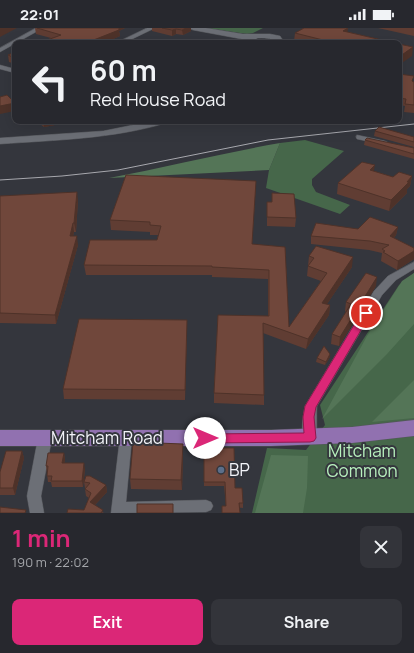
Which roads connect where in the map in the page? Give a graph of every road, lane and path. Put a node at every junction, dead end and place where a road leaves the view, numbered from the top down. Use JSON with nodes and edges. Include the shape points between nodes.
{"nodes":[{"id":1,"x":40,"y":28,"type":"edge"},
{"id":2,"x":152,"y":28,"type":"edge"},
{"id":3,"x":193,"y":28,"type":"edge"},
{"id":4,"x":18,"y":40,"type":"edge"},
{"id":5,"x":126,"y":40,"type":"edge"},
{"id":6,"x":252,"y":40,"type":"edge"},
{"id":7,"x":259,"y":40,"type":"edge"},
{"id":8,"x":278,"y":40,"type":"edge"},
{"id":9,"x":12,"y":43,"type":"edge"},
{"id":10,"x":0,"y":50,"type":"edge"},
{"id":11,"x":0,"y":67,"type":"edge"},
{"id":12,"x":12,"y":70,"type":"edge"},
{"id":13,"x":152,"y":124,"type":"edge"},
{"id":14,"x":360,"y":137,"type":"dead end"},
{"id":15,"x":0,"y":141,"type":"edge"},
{"id":16,"x":391,"y":144,"type":"edge"},
{"id":17,"x":414,"y":265,"type":"edge"},
{"id":18,"x":414,"y":428,"type":"edge"},
{"id":19,"x":126,"y":437,"type":"junction"},
{"id":20,"x":0,"y":438,"type":"edge"},
{"id":21,"x":45,"y":438,"type":"junction"},
{"id":22,"x":310,"y":438,"type":"junction"},
{"id":23,"x":206,"y":506,"type":"dead end"},
{"id":24,"x":118,"y":510,"type":"edge"},
{"id":25,"x":37,"y":513,"type":"edge"}],
"edges":[{"from":1,"to":4,"type":"street"},
{"from":2,"to":5,"type":"street"},
{"from":3,"to":6,"type":"main road"},
{"from":7,"to":8,"type":"main road","via":[[270,36]]},
{"from":9,"to":10,"type":"street"},
{"from":11,"to":12,"type":"street"},
{"from":13,"to":15,"type":"street","via":[[102,134]]},
{"from":14,"to":16,"type":"street"},
{"from":17,"to":22,"type":"street","via":[[392,278],[378,293],[311,406]]},
{"from":18,"to":22,"type":"main road","name":"Mitcham Road"},
{"from":19,"to":21,"type":"main road","name":"Mitcham Road"},
{"from":19,"to":22,"type":"main road","name":"Mitcham Road"},
{"from":19,"to":24,"type":"street"},
{"from":20,"to":21,"type":"main road","name":"Mitcham Road"},
{"from":21,"to":25,"type":"street","via":[[34,496]]},
{"from":23,"to":24,"type":"street"}]}
